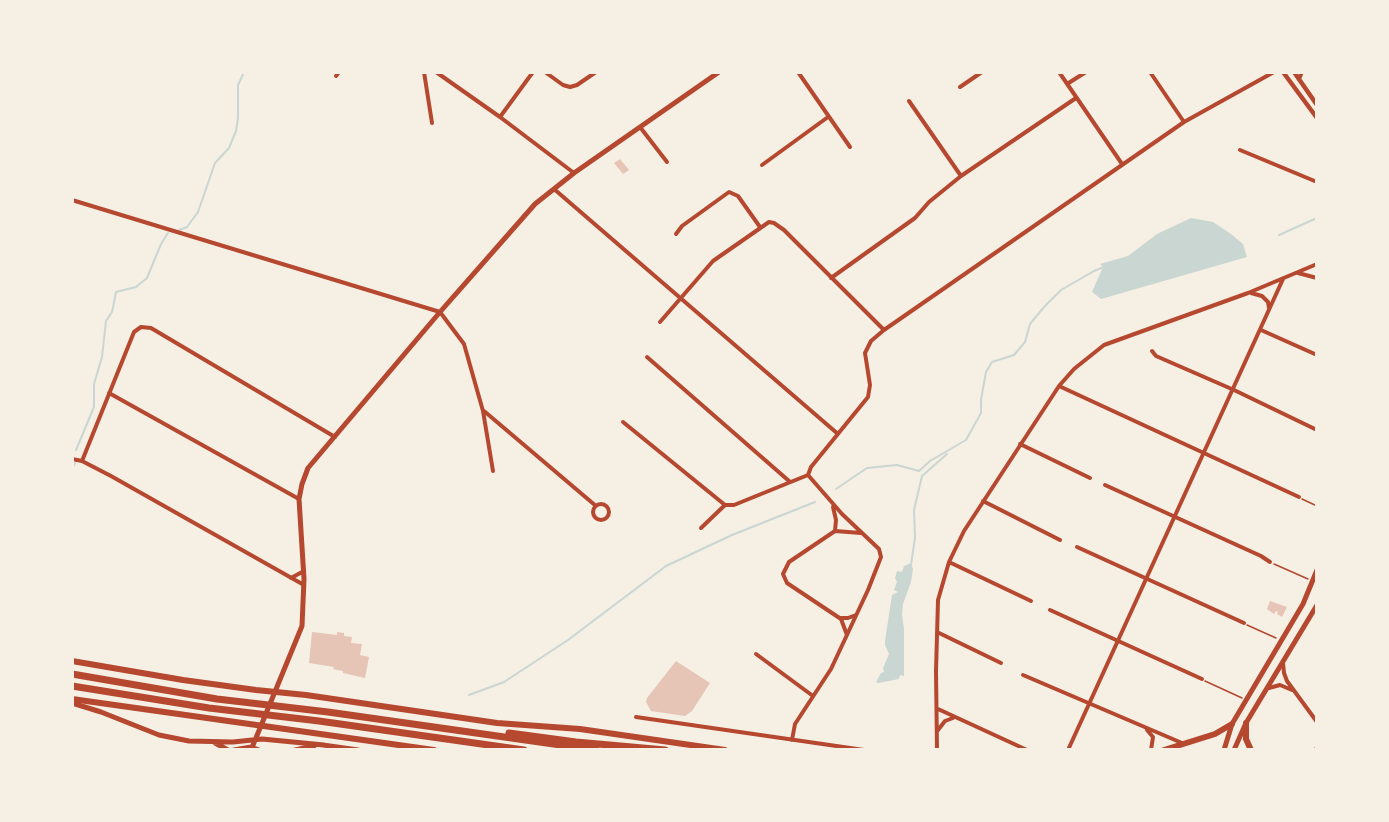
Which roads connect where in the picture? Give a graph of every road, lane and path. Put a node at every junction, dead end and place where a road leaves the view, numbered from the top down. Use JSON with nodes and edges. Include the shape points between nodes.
{"nodes":[{"id":1,"x":424,"y":72,"type":"edge"},
{"id":2,"x":436,"y":72,"type":"edge"},
{"id":3,"x":447,"y":72,"type":"edge"},
{"id":4,"x":533,"y":72,"type":"edge"},
{"id":5,"x":545,"y":72,"type":"edge"},
{"id":6,"x":596,"y":72,"type":"edge"},
{"id":7,"x":798,"y":72,"type":"edge"},
{"id":8,"x":982,"y":72,"type":"edge"},
{"id":9,"x":1059,"y":72,"type":"edge"},
{"id":10,"x":1086,"y":72,"type":"edge"},
{"id":11,"x":1150,"y":72,"type":"edge"},
{"id":12,"x":1274,"y":72,"type":"edge"},
{"id":13,"x":1294,"y":72,"type":"edge"},
{"id":14,"x":1302,"y":72,"type":"edge"},
{"id":15,"x":716,"y":73,"type":"edge"},
{"id":16,"x":1285,"y":74,"type":"edge"},
{"id":17,"x":443,"y":77,"type":"junction"},
{"id":18,"x":1299,"y":79,"type":"junction"},
{"id":19,"x":1067,"y":84,"type":"junction"},
{"id":20,"x":960,"y":87,"type":"dead end"},
{"id":21,"x":1076,"y":98,"type":"junction"},
{"id":22,"x":909,"y":100,"type":"dead end"},
{"id":23,"x":1317,"y":105,"type":"edge"},
{"id":24,"x":501,"y":117,"type":"junction"},
{"id":25,"x":828,"y":117,"type":"junction"},
{"id":26,"x":1317,"y":118,"type":"edge"},
{"id":27,"x":1184,"y":122,"type":"junction"},
{"id":28,"x":432,"y":123,"type":"dead end"},
{"id":29,"x":640,"y":127,"type":"junction"},
{"id":30,"x":850,"y":147,"type":"dead end"},
{"id":31,"x":1240,"y":150,"type":"dead end"},
{"id":32,"x":667,"y":162,"type":"dead end"},
{"id":33,"x":1122,"y":164,"type":"junction"},
{"id":34,"x":762,"y":165,"type":"dead end"},
{"id":35,"x":574,"y":173,"type":"junction"},
{"id":36,"x":961,"y":176,"type":"junction"},
{"id":37,"x":1317,"y":182,"type":"edge"},
{"id":38,"x":554,"y":189,"type":"junction"},
{"id":39,"x":72,"y":200,"type":"edge"},
{"id":40,"x":760,"y":227,"type":"junction"},
{"id":41,"x":676,"y":234,"type":"dead end"},
{"id":42,"x":1317,"y":264,"type":"edge"},
{"id":43,"x":1292,"y":274,"type":"junction"},
{"id":44,"x":831,"y":278,"type":"junction"},
{"id":45,"x":1283,"y":278,"type":"junction"},
{"id":46,"x":1317,"y":278,"type":"edge"},
{"id":47,"x":1248,"y":293,"type":"junction"},
{"id":48,"x":680,"y":298,"type":"junction"},
{"id":49,"x":1269,"y":310,"type":"junction"},
{"id":50,"x":440,"y":312,"type":"junction"},
{"id":51,"x":660,"y":322,"type":"dead end"},
{"id":52,"x":884,"y":330,"type":"junction"},
{"id":53,"x":1261,"y":330,"type":"junction"},
{"id":54,"x":1152,"y":351,"type":"dead end"},
{"id":55,"x":1317,"y":355,"type":"edge"},
{"id":56,"x":647,"y":357,"type":"dead end"},
{"id":57,"x":1059,"y":386,"type":"junction"},
{"id":58,"x":1234,"y":390,"type":"junction"},
{"id":59,"x":109,"y":393,"type":"junction"},
{"id":60,"x":483,"y":411,"type":"junction"},
{"id":61,"x":623,"y":422,"type":"dead end"},
{"id":62,"x":1317,"y":430,"type":"edge"},
{"id":63,"x":838,"y":434,"type":"junction"},
{"id":64,"x":335,"y":437,"type":"junction"},
{"id":65,"x":1020,"y":444,"type":"junction"},
{"id":66,"x":1204,"y":454,"type":"junction"},
{"id":67,"x":72,"y":459,"type":"edge"},
{"id":68,"x":82,"y":461,"type":"junction"},
{"id":69,"x":494,"y":471,"type":"dead end"},
{"id":70,"x":808,"y":475,"type":"junction"},
{"id":71,"x":1090,"y":478,"type":"dead end"},
{"id":72,"x":789,"y":481,"type":"junction"},
{"id":73,"x":1105,"y":484,"type":"dead end"},
{"id":74,"x":1299,"y":497,"type":"joint"},
{"id":75,"x":299,"y":499,"type":"junction"},
{"id":76,"x":983,"y":501,"type":"junction"},
{"id":77,"x":832,"y":503,"type":"junction"},
{"id":78,"x":724,"y":505,"type":"junction"},
{"id":79,"x":596,"y":506,"type":"junction"},
{"id":80,"x":1317,"y":507,"type":"edge"},
{"id":81,"x":1174,"y":517,"type":"junction"},
{"id":82,"x":701,"y":528,"type":"dead end"},
{"id":83,"x":835,"y":531,"type":"junction"},
{"id":84,"x":862,"y":533,"type":"junction"},
{"id":85,"x":1060,"y":540,"type":"dead end"},
{"id":86,"x":1077,"y":547,"type":"dead end"},
{"id":87,"x":949,"y":562,"type":"junction"},
{"id":88,"x":1270,"y":562,"type":"joint"},
{"id":89,"x":1317,"y":570,"type":"edge"},
{"id":90,"x":304,"y":571,"type":"junction"},
{"id":91,"x":290,"y":578,"type":"junction"},
{"id":92,"x":1146,"y":578,"type":"junction"},
{"id":93,"x":1312,"y":580,"type":"junction"},
{"id":94,"x":304,"y":586,"type":"junction"},
{"id":95,"x":1031,"y":601,"type":"dead end"},
{"id":96,"x":1317,"y":605,"type":"edge"},
{"id":97,"x":1050,"y":610,"type":"dead end"},
{"id":98,"x":857,"y":614,"type":"junction"},
{"id":99,"x":840,"y":618,"type":"junction"},
{"id":100,"x":1244,"y":623,"type":"joint"},
{"id":101,"x":937,"y":632,"type":"junction"},
{"id":102,"x":847,"y":635,"type":"junction"},
{"id":103,"x":1118,"y":640,"type":"junction"},
{"id":104,"x":1281,"y":641,"type":"junction"},
{"id":105,"x":756,"y":654,"type":"dead end"},
{"id":106,"x":72,"y":661,"type":"edge"},
{"id":107,"x":1001,"y":663,"type":"dead end"},
{"id":108,"x":1283,"y":663,"type":"junction"},
{"id":109,"x":72,"y":674,"type":"edge"},
{"id":110,"x":1023,"y":675,"type":"dead end"},
{"id":111,"x":1202,"y":680,"type":"joint"},
{"id":112,"x":72,"y":686,"type":"edge"},
{"id":113,"x":1269,"y":688,"type":"junction"},
{"id":114,"x":1292,"y":690,"type":"junction"},
{"id":115,"x":813,"y":696,"type":"junction"},
{"id":116,"x":1246,"y":700,"type":"junction"},
{"id":117,"x":72,"y":701,"type":"edge"},
{"id":118,"x":1089,"y":703,"type":"junction"},
{"id":119,"x":937,"y":708,"type":"junction"},
{"id":120,"x":636,"y":717,"type":"dead end"},
{"id":121,"x":953,"y":717,"type":"junction"},
{"id":122,"x":1317,"y":722,"type":"edge"},
{"id":123,"x":1246,"y":723,"type":"junction"},
{"id":124,"x":1232,"y":724,"type":"junction"},
{"id":125,"x":1147,"y":729,"type":"junction"},
{"id":126,"x":461,"y":730,"type":"junction"},
{"id":127,"x":937,"y":733,"type":"junction"},
{"id":128,"x":792,"y":740,"type":"junction"},
{"id":129,"x":211,"y":741,"type":"junction"},
{"id":130,"x":1185,"y":744,"type":"junction"},
{"id":131,"x":324,"y":745,"type":"junction"},
{"id":132,"x":228,"y":750,"type":"edge"},
{"id":133,"x":234,"y":750,"type":"edge"},
{"id":134,"x":251,"y":750,"type":"edge"},
{"id":135,"x":259,"y":750,"type":"edge"},
{"id":136,"x":295,"y":750,"type":"edge"},
{"id":137,"x":358,"y":750,"type":"edge"},
{"id":138,"x":434,"y":750,"type":"edge"},
{"id":139,"x":524,"y":750,"type":"edge"},
{"id":140,"x":596,"y":750,"type":"edge"},
{"id":141,"x":664,"y":750,"type":"edge"},
{"id":142,"x":725,"y":750,"type":"edge"},
{"id":143,"x":864,"y":750,"type":"edge"},
{"id":144,"x":937,"y":750,"type":"edge"},
{"id":145,"x":1027,"y":750,"type":"edge"},
{"id":146,"x":1068,"y":750,"type":"edge"},
{"id":147,"x":1151,"y":750,"type":"edge"},
{"id":148,"x":1164,"y":750,"type":"edge"},
{"id":149,"x":1224,"y":750,"type":"edge"},
{"id":150,"x":1234,"y":750,"type":"edge"},
{"id":151,"x":1251,"y":750,"type":"edge"}],
"edges":[{"from":1,"to":28,"type":"street"},
{"from":2,"to":17,"type":"street"},
{"from":3,"to":17,"type":"street"},
{"from":4,"to":24,"type":"street"},
{"from":5,"to":6,"type":"street","via":[[570,87]]},
{"from":7,"to":25,"type":"street"},
{"from":8,"to":20,"type":"street"},
{"from":9,"to":19,"type":"street"},
{"from":10,"to":19,"type":"street"},
{"from":11,"to":27,"type":"street"},
{"from":12,"to":27,"type":"street"},
{"from":13,"to":16,"type":"street","via":[[1291,76]]},
{"from":13,"to":18,"type":"street"},
{"from":14,"to":18,"type":"street"},
{"from":15,"to":29,"type":"main road"},
{"from":16,"to":26,"type":"street"},
{"from":17,"to":24,"type":"street"},
{"from":18,"to":23,"type":"street"},
{"from":19,"to":21,"type":"street"},
{"from":21,"to":33,"type":"street"},
{"from":21,"to":36,"type":"street"},
{"from":22,"to":36,"type":"street"},
{"from":24,"to":35,"type":"street"},
{"from":25,"to":30,"type":"street"},
{"from":25,"to":34,"type":"street"},
{"from":27,"to":33,"type":"street"},
{"from":29,"to":32,"type":"street"},
{"from":29,"to":35,"type":"main road"},
{"from":31,"to":37,"type":"street"},
{"from":33,"to":52,"type":"street"},
{"from":35,"to":38,"type":"main road"},
{"from":36,"to":44,"type":"street","via":[[915,218]]},
{"from":38,"to":48,"type":"street"},
{"from":38,"to":50,"type":"main road","via":[[535,204]]},
{"from":39,"to":50,"type":"street"},
{"from":40,"to":41,"type":"street","via":[[738,196],[729,192]]},
{"from":40,"to":44,"type":"street","via":[[769,222],[784,230]]},
{"from":40,"to":48,"type":"street","via":[[713,261]]},
{"from":42,"to":43,"type":"street"},
{"from":43,"to":45,"type":"street"},
{"from":43,"to":46,"type":"street","via":[[1306,273]]},
{"from":44,"to":52,"type":"street"},
{"from":45,"to":47,"type":"street"},
{"from":45,"to":49,"type":"street"},
{"from":47,"to":49,"type":"street","via":[[1262,296]]},
{"from":47,"to":57,"type":"street","via":[[1104,345]]},
{"from":48,"to":51,"type":"street"},
{"from":48,"to":63,"type":"street"},
{"from":49,"to":53,"type":"street"},
{"from":50,"to":60,"type":"street","via":[[464,344]]},
{"from":50,"to":64,"type":"main road"},
{"from":52,"to":63,"type":"street","via":[[871,341],[865,353],[868,397]]},
{"from":53,"to":55,"type":"street"},
{"from":53,"to":58,"type":"street"},
{"from":54,"to":58,"type":"street"},
{"from":56,"to":72,"type":"street"},
{"from":57,"to":65,"type":"street"},
{"from":57,"to":66,"type":"street"},
{"from":58,"to":62,"type":"street"},
{"from":58,"to":66,"type":"street"},
{"from":59,"to":64,"type":"street","via":[[134,332],[141,327],[151,328]]},
{"from":59,"to":68,"type":"street"},
{"from":59,"to":75,"type":"street"},
{"from":60,"to":69,"type":"street"},
{"from":60,"to":79,"type":"street"},
{"from":61,"to":78,"type":"street"},
{"from":63,"to":70,"type":"street"},
{"from":64,"to":75,"type":"main road","via":[[308,468]]},
{"from":65,"to":71,"type":"street"},
{"from":65,"to":76,"type":"street"},
{"from":66,"to":74,"type":"street"},
{"from":66,"to":81,"type":"street"},
{"from":67,"to":68,"type":"street"},
{"from":68,"to":91,"type":"street"},
{"from":70,"to":72,"type":"street"},
{"from":70,"to":77,"type":"street"},
{"from":72,"to":78,"type":"street","via":[[734,506]]},
{"from":73,"to":81,"type":"street"},
{"from":74,"to":80,"type":"path"},
{"from":75,"to":90,"type":"main road"},
{"from":76,"to":85,"type":"street"},
{"from":76,"to":87,"type":"street"},
{"from":77,"to":83,"type":"street"},
{"from":77,"to":84,"type":"street"},
{"from":78,"to":82,"type":"street"},
{"from":79,"to":79,"type":"street","via":[[608,507],[606,518],[596,518]]},
{"from":81,"to":88,"type":"street"},
{"from":81,"to":92,"type":"street"},
{"from":83,"to":84,"type":"street"},
{"from":83,"to":99,"type":"street","via":[[789,562],[783,574],[787,583]]},
{"from":84,"to":98,"type":"street","via":[[879,549],[881,557]]},
{"from":86,"to":92,"type":"street"},
{"from":87,"to":95,"type":"street"},
{"from":87,"to":101,"type":"street","via":[[938,600]]},
{"from":88,"to":93,"type":"path"},
{"from":89,"to":93,"type":"main road"},
{"from":90,"to":91,"type":"street"},
{"from":90,"to":94,"type":"main road"},
{"from":91,"to":94,"type":"street"},
{"from":92,"to":100,"type":"street"},
{"from":92,"to":103,"type":"street"},
{"from":93,"to":104,"type":"main road"},
{"from":94,"to":134,"type":"main road","via":[[302,626]]},
{"from":96,"to":108,"type":"main road"},
{"from":97,"to":103,"type":"street"},
{"from":98,"to":99,"type":"street"},
{"from":98,"to":102,"type":"street"},
{"from":99,"to":102,"type":"street"},
{"from":100,"to":104,"type":"path"},
{"from":101,"to":107,"type":"street"},
{"from":101,"to":119,"type":"street"},
{"from":102,"to":115,"type":"street"},
{"from":103,"to":111,"type":"street"},
{"from":103,"to":118,"type":"street"},
{"from":104,"to":116,"type":"main road"},
{"from":105,"to":115,"type":"street"},
{"from":106,"to":142,"type":"highway","via":[[497,723],[599,731]]},
{"from":108,"to":113,"type":"main road"},
{"from":108,"to":114,"type":"street"},
{"from":109,"to":126,"type":"highway","via":[[217,699]]},
{"from":110,"to":118,"type":"street"},
{"from":111,"to":116,"type":"path"},
{"from":112,"to":139,"type":"highway"},
{"from":113,"to":114,"type":"street","via":[[1280,685]]},
{"from":113,"to":123,"type":"main road"},
{"from":114,"to":122,"type":"street"},
{"from":115,"to":128,"type":"street","via":[[795,724]]},
{"from":116,"to":124,"type":"main road"},
{"from":117,"to":129,"type":"main road","via":[[159,735]]},
{"from":117,"to":138,"type":"highway"},
{"from":118,"to":125,"type":"street"},
{"from":118,"to":146,"type":"street"},
{"from":119,"to":121,"type":"street"},
{"from":119,"to":127,"type":"street"},
{"from":120,"to":128,"type":"street"},
{"from":121,"to":127,"type":"street"},
{"from":121,"to":145,"type":"street"},
{"from":123,"to":150,"type":"main road"},
{"from":123,"to":151,"type":"highway"},
{"from":124,"to":130,"type":"highway"},
{"from":124,"to":149,"type":"main road"},
{"from":125,"to":130,"type":"street"},
{"from":125,"to":147,"type":"street","via":[[1153,737]]},
{"from":126,"to":140,"type":"highway"},
{"from":126,"to":141,"type":"highway"},
{"from":127,"to":144,"type":"street"},
{"from":128,"to":143,"type":"street"},
{"from":129,"to":131,"type":"main road","via":[[268,739]]},
{"from":129,"to":132,"type":"main road"},
{"from":130,"to":148,"type":"highway"},
{"from":131,"to":136,"type":"main road"},
{"from":131,"to":137,"type":"main road"},
{"from":133,"to":135,"type":"main road"}]}
